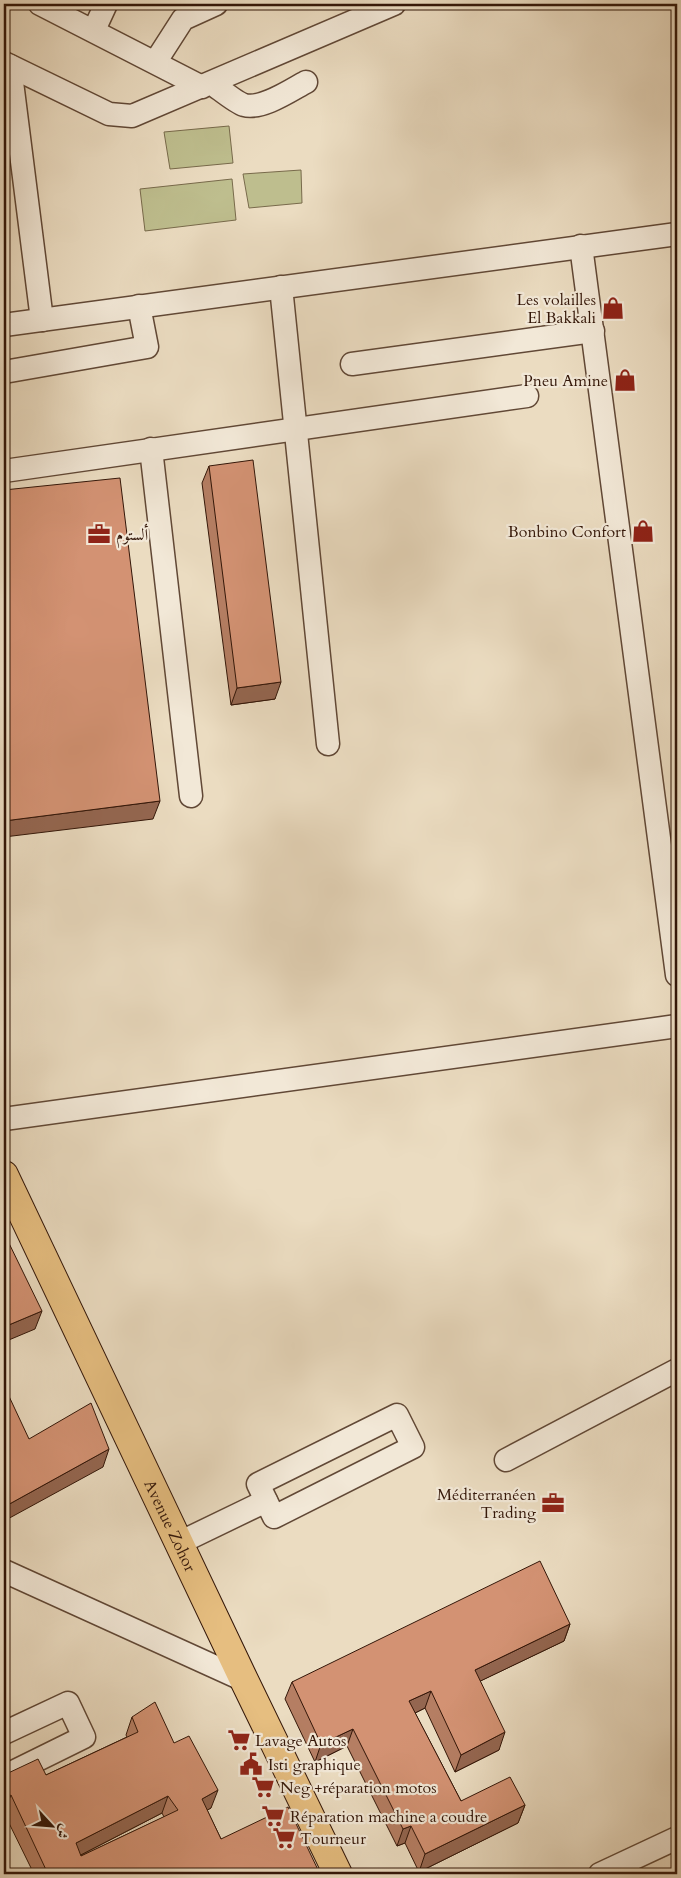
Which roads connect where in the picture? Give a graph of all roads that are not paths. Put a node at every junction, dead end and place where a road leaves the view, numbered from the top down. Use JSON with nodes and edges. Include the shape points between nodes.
{"nodes":[{"id":1,"x":40,"y":4,"type":"edge"},
{"id":2,"x":106,"y":4,"type":"edge"},
{"id":3,"x":216,"y":4,"type":"edge"},
{"id":4,"x":394,"y":4,"type":"edge"},
{"id":5,"x":94,"y":30,"type":"junction"},
{"id":6,"x":156,"y":62,"type":"junction"},
{"id":7,"x":7,"y":65,"type":"edge"},
{"id":8,"x":306,"y":82,"type":"dead end"},
{"id":9,"x":207,"y":85,"type":"junction"},
{"id":10,"x":677,"y":234,"type":"edge"},
{"id":11,"x":582,"y":246,"type":"junction"},
{"id":12,"x":281,"y":287,"type":"junction"},
{"id":13,"x":139,"y":306,"type":"junction"},
{"id":14,"x":42,"y":320,"type":"junction"},
{"id":15,"x":4,"y":325,"type":"edge"},
{"id":16,"x":593,"y":331,"type":"junction"},
{"id":17,"x":352,"y":364,"type":"dead end"},
{"id":18,"x":4,"y":372,"type":"edge"},
{"id":19,"x":527,"y":396,"type":"dead end"},
{"id":20,"x":296,"y":428,"type":"junction"},
{"id":21,"x":151,"y":450,"type":"junction"},
{"id":22,"x":4,"y":471,"type":"edge"},
{"id":23,"x":328,"y":744,"type":"dead end"},
{"id":24,"x":191,"y":796,"type":"dead end"},
{"id":25,"x":677,"y":974,"type":"edge"},
{"id":26,"x":677,"y":1026,"type":"edge"},
{"id":27,"x":4,"y":1119,"type":"edge"},
{"id":28,"x":4,"y":1176,"type":"edge"},
{"id":29,"x":677,"y":1370,"type":"edge"},
{"id":30,"x":506,"y":1460,"type":"dead end"},
{"id":31,"x":266,"y":1501,"type":"junction"},
{"id":32,"x":179,"y":1543,"type":"junction"},
{"id":33,"x":4,"y":1571,"type":"edge"},
{"id":34,"x":244,"y":1680,"type":"junction"},
{"id":35,"x":4,"y":1734,"type":"edge"},
{"id":36,"x":4,"y":1774,"type":"edge"},
{"id":37,"x":677,"y":1838,"type":"edge"},
{"id":38,"x":338,"y":1874,"type":"edge"},
{"id":39,"x":600,"y":1874,"type":"edge"}],
"edges":[{"from":1,"to":5,"type":"street"},
{"from":2,"to":5,"type":"street"},
{"from":3,"to":6,"type":"street","via":[[184,19]]},
{"from":4,"to":9,"type":"street"},
{"from":5,"to":6,"type":"street"},
{"from":6,"to":9,"type":"street"},
{"from":7,"to":9,"type":"street","via":[[109,114],[132,116]]},
{"from":7,"to":14,"type":"street"},
{"from":8,"to":9,"type":"street","via":[[273,100],[254,106]]},
{"from":10,"to":11,"type":"street"},
{"from":11,"to":12,"type":"street"},
{"from":11,"to":16,"type":"street"},
{"from":12,"to":13,"type":"street"},
{"from":12,"to":20,"type":"street"},
{"from":13,"to":14,"type":"street"},
{"from":13,"to":18,"type":"street","via":[[147,346]]},
{"from":14,"to":15,"type":"street"},
{"from":16,"to":17,"type":"street"},
{"from":16,"to":25,"type":"street"},
{"from":19,"to":20,"type":"street"},
{"from":20,"to":21,"type":"street"},
{"from":20,"to":23,"type":"street"},
{"from":21,"to":22,"type":"street"},
{"from":21,"to":24,"type":"street"},
{"from":26,"to":27,"type":"street"},
{"from":28,"to":32,"type":"main road","name":"Avenue Zohor"},
{"from":29,"to":30,"type":"street"},
{"from":31,"to":31,"type":"street","via":[[274,1517],[413,1447],[397,1415],[258,1484]]},
{"from":31,"to":32,"type":"street"},
{"from":32,"to":34,"type":"main road","name":"Avenue Zohor"},
{"from":33,"to":34,"type":"street"},
{"from":34,"to":38,"type":"main road","name":"Avenue Zohor"},
{"from":35,"to":36,"type":"street","via":[[68,1702],[84,1737],[11,1774]]},
{"from":37,"to":39,"type":"street"}]}
